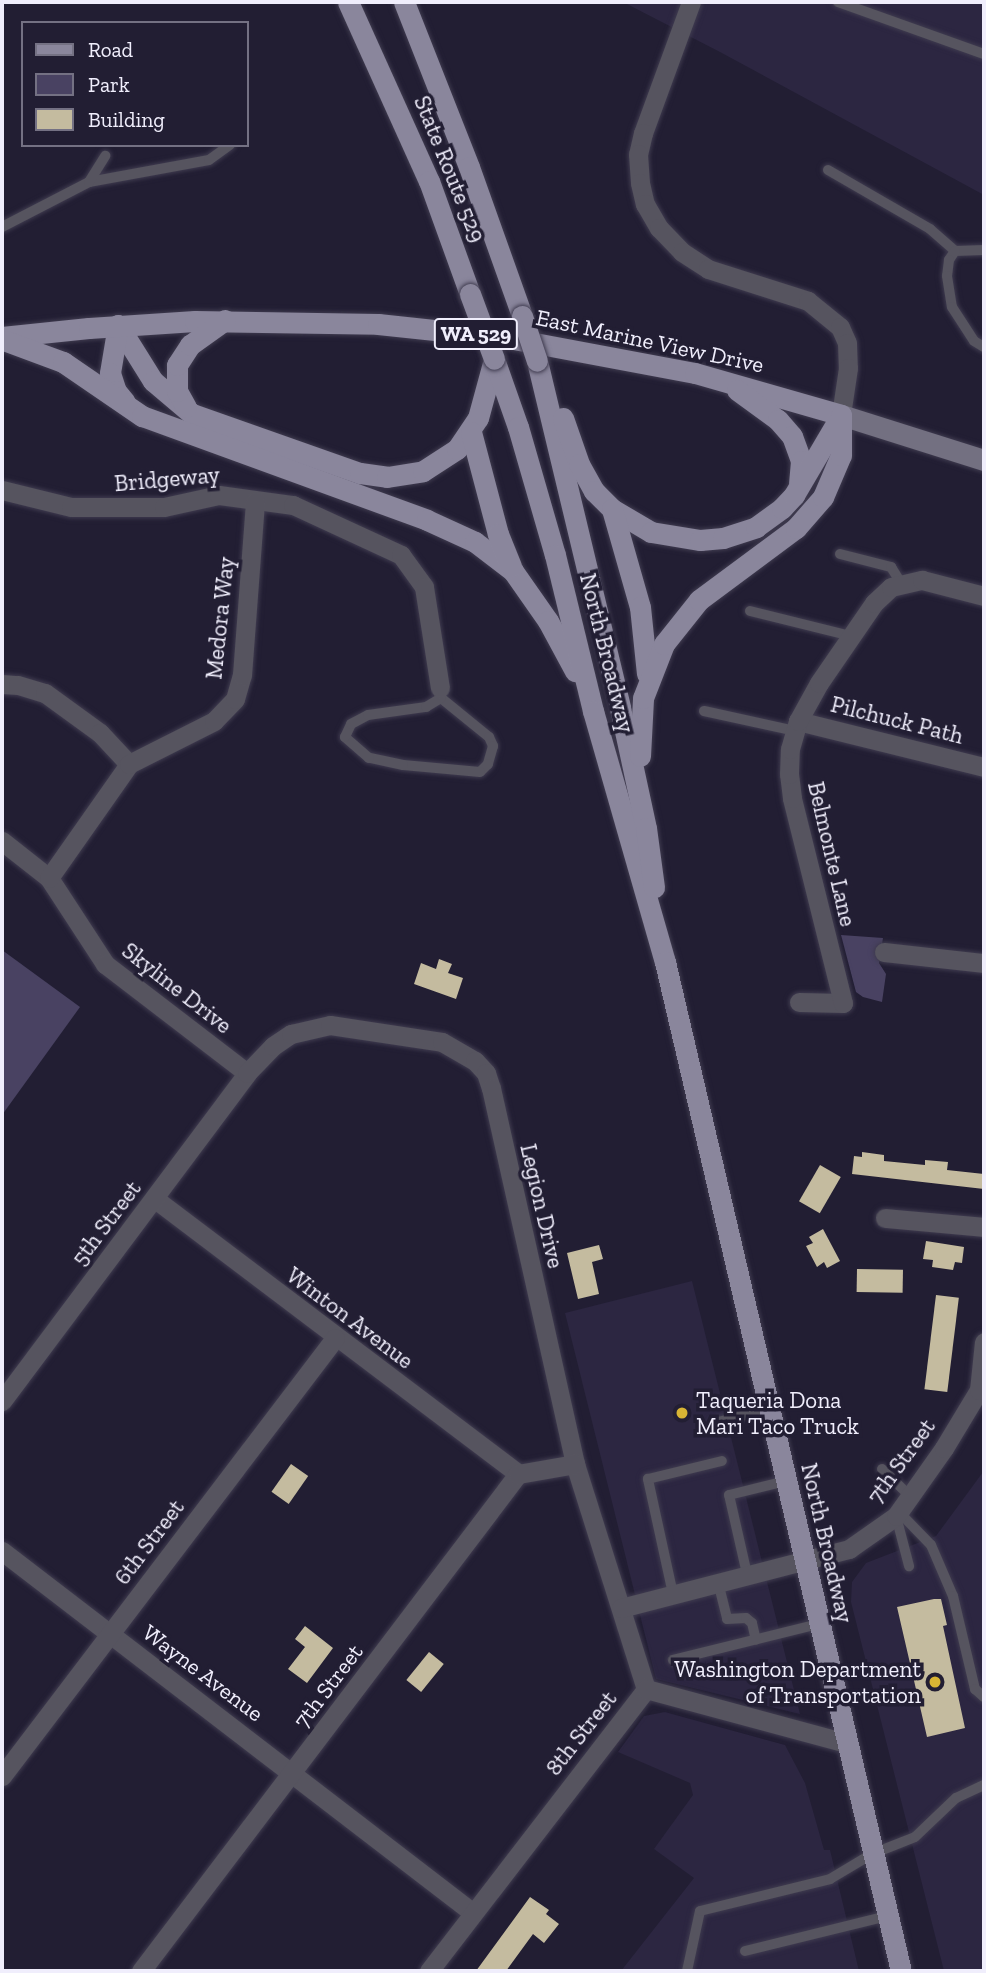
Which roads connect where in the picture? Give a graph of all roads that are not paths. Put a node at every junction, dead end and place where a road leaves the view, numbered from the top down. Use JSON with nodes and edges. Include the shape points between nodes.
{"nodes":[{"id":1,"x":348,"y":2,"type":"edge"},
{"id":2,"x":404,"y":2,"type":"edge"},
{"id":3,"x":691,"y":2,"type":"edge"},
{"id":4,"x":838,"y":2,"type":"edge"},
{"id":5,"x":984,"y":54,"type":"edge"},
{"id":6,"x":227,"y":147,"type":"edge"},
{"id":7,"x":105,"y":156,"type":"dead end"},
{"id":8,"x":828,"y":170,"type":"dead end"},
{"id":9,"x":89,"y":182,"type":"junction"},
{"id":10,"x":2,"y":227,"type":"edge"},
{"id":11,"x":984,"y":250,"type":"edge"},
{"id":12,"x":955,"y":251,"type":"junction"},
{"id":13,"x":225,"y":320,"type":"junction"},
{"id":14,"x":118,"y":325,"type":"junction"},
{"id":15,"x":2,"y":339,"type":"edge"},
{"id":16,"x":984,"y":347,"type":"edge"},
{"id":17,"x":494,"y":359,"type":"junction"},
{"id":18,"x":537,"y":361,"type":"junction"},
{"id":19,"x":724,"y":381,"type":"junction"},
{"id":20,"x":192,"y":414,"type":"junction"},
{"id":21,"x":841,"y":415,"type":"junction"},
{"id":22,"x":142,"y":416,"type":"junction"},
{"id":23,"x":471,"y":432,"type":"junction"},
{"id":24,"x":984,"y":460,"type":"edge"},
{"id":25,"x":2,"y":490,"type":"edge"},
{"id":26,"x":794,"y":495,"type":"junction"},
{"id":27,"x":256,"y":501,"type":"junction"},
{"id":28,"x":612,"y":509,"type":"junction"},
{"id":29,"x":840,"y":554,"type":"dead end"},
{"id":30,"x":513,"y":572,"type":"junction"},
{"id":31,"x":901,"y":583,"type":"junction"},
{"id":32,"x":984,"y":596,"type":"edge"},
{"id":33,"x":750,"y":611,"type":"dead end"},
{"id":34,"x":851,"y":635,"type":"junction"},
{"id":35,"x":647,"y":683,"type":"junction"},
{"id":36,"x":2,"y":684,"type":"edge"},
{"id":37,"x":440,"y":693,"type":"junction"},
{"id":38,"x":593,"y":711,"type":"junction"},
{"id":39,"x":704,"y":711,"type":"dead end"},
{"id":40,"x":797,"y":726,"type":"junction"},
{"id":41,"x":129,"y":764,"type":"junction"},
{"id":42,"x":984,"y":767,"type":"edge"},
{"id":43,"x":646,"y":828,"type":"junction"},
{"id":44,"x":2,"y":841,"type":"edge"},
{"id":45,"x":49,"y":878,"type":"junction"},
{"id":46,"x":884,"y":952,"type":"dead end"},
{"id":47,"x":665,"y":962,"type":"junction"},
{"id":48,"x":984,"y":963,"type":"edge"},
{"id":49,"x":799,"y":1002,"type":"dead end"},
{"id":50,"x":247,"y":1073,"type":"junction"},
{"id":51,"x":155,"y":1199,"type":"junction"},
{"id":52,"x":885,"y":1217,"type":"dead end"},
{"id":53,"x":984,"y":1227,"type":"edge"},
{"id":54,"x":335,"y":1338,"type":"junction"},
{"id":55,"x":984,"y":1342,"type":"edge"},
{"id":56,"x":981,"y":1390,"type":"edge"},
{"id":57,"x":2,"y":1401,"type":"edge"},
{"id":58,"x":769,"y":1408,"type":"junction"},
{"id":59,"x":714,"y":1423,"type":"dead end"},
{"id":60,"x":722,"y":1461,"type":"dead end"},
{"id":61,"x":575,"y":1464,"type":"junction"},
{"id":62,"x":882,"y":1469,"type":"dead end"},
{"id":63,"x":518,"y":1474,"type":"junction"},
{"id":64,"x":786,"y":1481,"type":"junction"},
{"id":65,"x":902,"y":1508,"type":"junction"},
{"id":66,"x":2,"y":1551,"type":"edge"},
{"id":67,"x":804,"y":1559,"type":"junction"},
{"id":68,"x":909,"y":1566,"type":"dead end"},
{"id":69,"x":747,"y":1574,"type":"junction"},
{"id":70,"x":718,"y":1582,"type":"junction"},
{"id":71,"x":673,"y":1594,"type":"junction"},
{"id":72,"x":621,"y":1608,"type":"junction"},
{"id":73,"x":819,"y":1624,"type":"junction"},
{"id":74,"x":110,"y":1633,"type":"junction"},
{"id":75,"x":756,"y":1640,"type":"junction"},
{"id":76,"x":673,"y":1660,"type":"dead end"},
{"id":77,"x":646,"y":1689,"type":"junction"},
{"id":78,"x":984,"y":1697,"type":"edge"},
{"id":79,"x":846,"y":1743,"type":"junction"},
{"id":80,"x":294,"y":1773,"type":"junction"},
{"id":81,"x":2,"y":1776,"type":"edge"},
{"id":82,"x":984,"y":1785,"type":"edge"},
{"id":83,"x":872,"y":1854,"type":"junction"},
{"id":84,"x":472,"y":1912,"type":"junction"},
{"id":85,"x":887,"y":1916,"type":"junction"},
{"id":86,"x":745,"y":1951,"type":"dead end"},
{"id":87,"x":141,"y":1971,"type":"edge"},
{"id":88,"x":429,"y":1971,"type":"edge"},
{"id":89,"x":687,"y":1971,"type":"edge"},
{"id":90,"x":901,"y":1971,"type":"edge"}],
"edges":[{"from":1,"to":17,"type":"main road","name":"State Route 529","number":"WA 529","bridge":true,"via":[[429,181]]},
{"from":2,"to":18,"type":"main road","name":"State Route 529","number":"WA 529","bridge":true},
{"from":3,"to":21,"type":"street","via":[[638,154],[645,204],[659,228],[682,252],[708,269],[808,302],[840,327],[847,343],[848,368]]},
{"from":4,"to":5,"type":"lane"},
{"from":6,"to":9,"type":"lane","via":[[209,160]]},
{"from":7,"to":9,"type":"lane"},
{"from":8,"to":12,"type":"lane","via":[[930,229]]},
{"from":9,"to":10,"type":"lane"},
{"from":11,"to":12,"type":"lane"},
{"from":12,"to":16,"type":"lane","via":[[947,276],[952,307],[974,341]]},
{"from":13,"to":14,"type":"main road","name":"East Marine View Drive","number":"WA 529"},
{"from":13,"to":19,"type":"main road","name":"East Marine View Drive","number":"WA 529","via":[[378,324],[508,338]]},
{"from":13,"to":20,"type":"main road","via":[[190,345],[177,365],[180,401]]},
{"from":14,"to":15,"type":"main road","name":"East Marine View Drive","number":"WA 529"},
{"from":14,"to":20,"type":"main road","number":"WA 529","via":[[153,381]]},
{"from":14,"to":22,"type":"main road","via":[[112,382],[120,398]]},
{"from":15,"to":22,"type":"main road","via":[[63,362]]},
{"from":17,"to":23,"type":"main road","number":"WA 529"},
{"from":17,"to":38,"type":"main road","name":"North Broadway","via":[[548,530]]},
{"from":18,"to":28,"type":"main road","number":"WA 529","via":[[579,464],[594,491]]},
{"from":18,"to":43,"type":"main road","name":"North Broadway"},
{"from":19,"to":21,"type":"main road","name":"East Marine View Drive","number":"WA 529"},
{"from":19,"to":26,"type":"main road","number":"WA 529","via":[[778,420],[792,436],[801,461]]},
{"from":20,"to":23,"type":"main road","number":"WA 529","via":[[360,473],[387,477],[435,466]]},
{"from":21,"to":24,"type":"main road","name":"East Marine View Drive"},
{"from":21,"to":26,"type":"main road"},
{"from":21,"to":35,"type":"main road","via":[[841,455],[823,497],[796,528],[699,600],[664,644]]},
{"from":22,"to":30,"type":"main road","via":[[445,527],[475,542]]},
{"from":23,"to":30,"type":"main road"},
{"from":25,"to":27,"type":"street","name":"Bridgeway","via":[[71,507],[106,509],[164,507],[219,495]]},
{"from":26,"to":28,"type":"main road","number":"WA 529","via":[[756,527],[700,540],[651,532]]},
{"from":27,"to":37,"type":"street","name":"Bridgeway","via":[[293,505],[401,555],[424,587]]},
{"from":27,"to":41,"type":"street","name":"Medora Way","via":[[242,676],[235,699],[214,721]]},
{"from":28,"to":35,"type":"main road","via":[[640,607]]},
{"from":29,"to":31,"type":"lane","via":[[891,567]]},
{"from":30,"to":38,"type":"main road","via":[[553,630]]},
{"from":31,"to":32,"type":"street","via":[[922,580]]},
{"from":31,"to":34,"type":"street","name":"Belmonte Lane","via":[[874,603]]},
{"from":33,"to":34,"type":"lane"},
{"from":34,"to":40,"type":"street","name":"Belmonte Lane"},
{"from":35,"to":43,"type":"main road","via":[[639,743]]},
{"from":36,"to":41,"type":"street","via":[[45,693],[100,733]]},
{"from":37,"to":37,"type":"lane","via":[[489,737],[493,746],[488,764],[480,772],[369,758],[345,737],[351,724],[368,715],[426,707]]},
{"from":38,"to":47,"type":"main road","name":"North Broadway"},
{"from":39,"to":40,"type":"lane"},
{"from":40,"to":42,"type":"street","name":"Pilchuck Path"},
{"from":40,"to":49,"type":"street","name":"Belmonte Lane","via":[[789,774],[792,798],[843,1003]]},
{"from":41,"to":45,"type":"street","name":"Medora Way"},
{"from":43,"to":47,"type":"main road","name":"North Broadway"},
{"from":44,"to":45,"type":"street","name":"Skyline Drive"},
{"from":45,"to":50,"type":"street","name":"Skyline Drive","via":[[104,964]]},
{"from":46,"to":48,"type":"street"},
{"from":47,"to":58,"type":"main road","name":"North Broadway"},
{"from":50,"to":51,"type":"street","name":"5th Street"},
{"from":50,"to":61,"type":"street","name":"Legion Drive","via":[[291,1034],[330,1025],[442,1042],[486,1073]]},
{"from":51,"to":54,"type":"street","name":"Winton Avenue"},
{"from":51,"to":57,"type":"street","name":"5th Street"},
{"from":52,"to":53,"type":"street"},
{"from":54,"to":63,"type":"street","name":"Winton Avenue"},
{"from":54,"to":74,"type":"street","name":"6th Street"},
{"from":55,"to":56,"type":"street","name":"7th Street"},
{"from":56,"to":65,"type":"street","name":"7th Street"},
{"from":58,"to":59,"type":"lane"},
{"from":58,"to":64,"type":"main road","name":"North Broadway"},
{"from":60,"to":71,"type":"lane","via":[[648,1479]]},
{"from":61,"to":63,"type":"street"},
{"from":61,"to":72,"type":"street","name":"Legion Drive"},
{"from":62,"to":65,"type":"lane"},
{"from":63,"to":80,"type":"street","name":"7th Street"},
{"from":64,"to":67,"type":"main road","name":"North Broadway"},
{"from":64,"to":69,"type":"lane","via":[[729,1495]]},
{"from":65,"to":67,"type":"street","name":"7th Street","via":[[849,1549]]},
{"from":65,"to":68,"type":"lane"},
{"from":65,"to":78,"type":"lane","via":[[931,1545],[953,1596],[975,1689]]},
{"from":66,"to":74,"type":"street","name":"Wayne Avenue"},
{"from":67,"to":69,"type":"street"},
{"from":67,"to":73,"type":"main road","name":"North Broadway"},
{"from":69,"to":70,"type":"street"},
{"from":70,"to":71,"type":"street"},
{"from":70,"to":75,"type":"lane","via":[[727,1619],[752,1622]]},
{"from":71,"to":72,"type":"street"},
{"from":72,"to":77,"type":"street","name":"Legion Drive"},
{"from":73,"to":75,"type":"lane"},
{"from":73,"to":79,"type":"main road","name":"North Broadway"},
{"from":74,"to":80,"type":"street","name":"Wayne Avenue"},
{"from":74,"to":81,"type":"street","name":"6th Street"},
{"from":75,"to":76,"type":"lane"},
{"from":77,"to":79,"type":"street","name":"8th Street"},
{"from":77,"to":84,"type":"street","name":"8th Street"},
{"from":79,"to":83,"type":"main road","name":"North Broadway"},
{"from":80,"to":84,"type":"street","name":"Wayne Avenue"},
{"from":80,"to":87,"type":"street","name":"7th Street"},
{"from":82,"to":83,"type":"lane","via":[[956,1798],[915,1837]]},
{"from":83,"to":85,"type":"main road","name":"North Broadway"},
{"from":83,"to":89,"type":"lane","via":[[830,1879],[700,1912]]},
{"from":84,"to":88,"type":"street","name":"8th Street"},
{"from":85,"to":86,"type":"lane"},
{"from":85,"to":90,"type":"main road","name":"North Broadway"}]}
